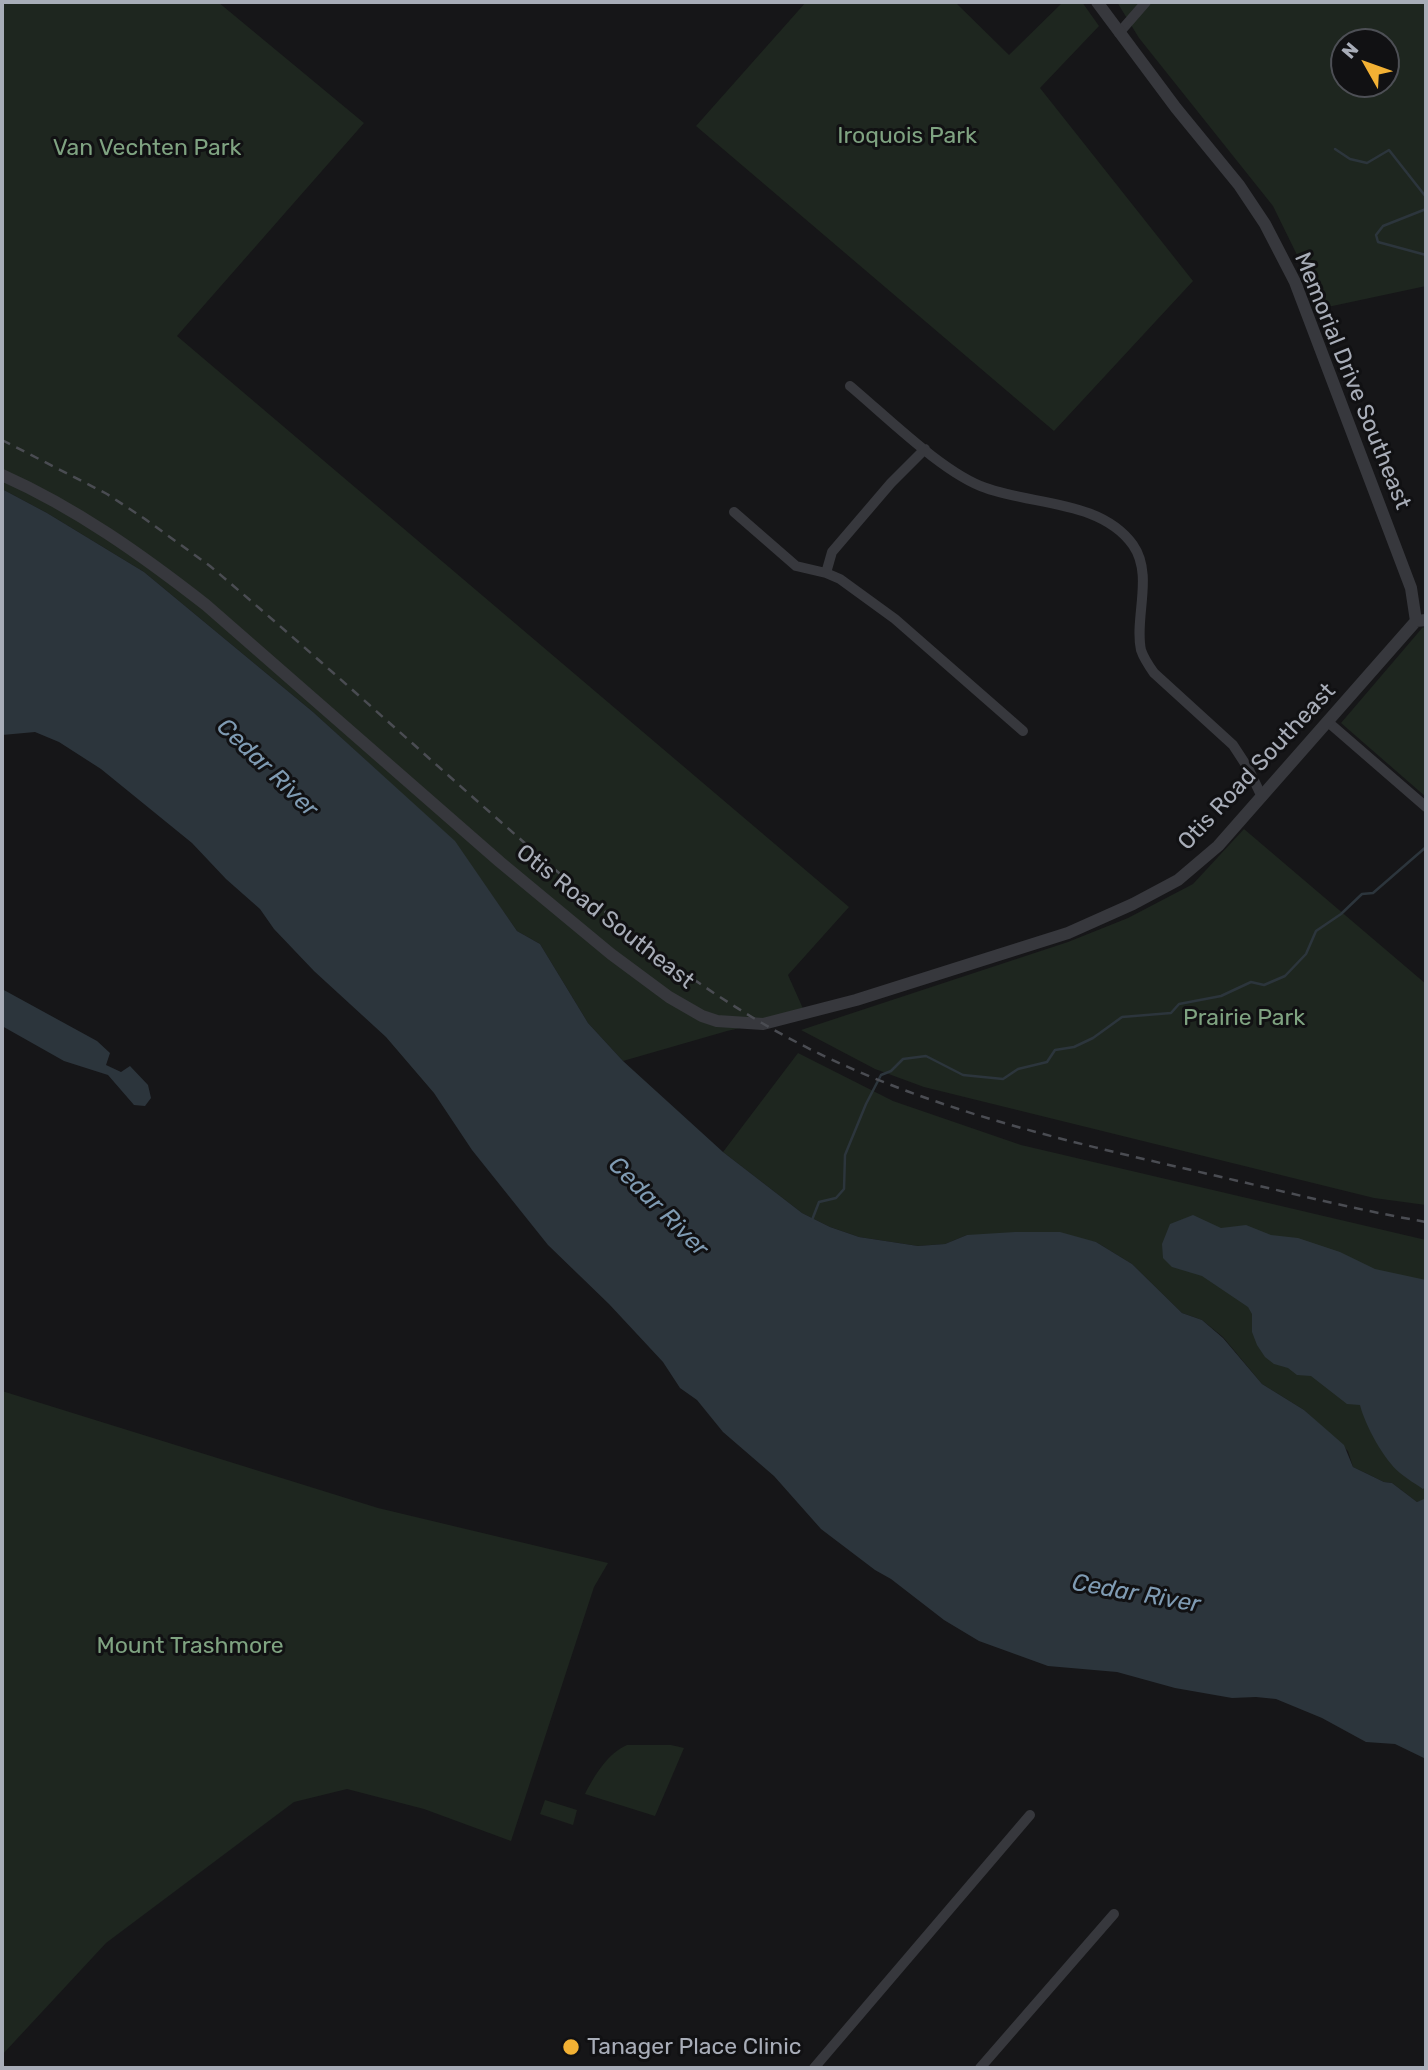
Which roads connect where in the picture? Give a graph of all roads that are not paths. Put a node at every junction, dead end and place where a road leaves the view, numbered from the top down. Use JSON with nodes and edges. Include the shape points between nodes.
{"nodes":[{"id":1,"x":1097,"y":2,"type":"edge"},
{"id":2,"x":1146,"y":2,"type":"edge"},
{"id":3,"x":1119,"y":33,"type":"junction"},
{"id":4,"x":850,"y":386,"type":"dead end"},
{"id":5,"x":925,"y":449,"type":"junction"},
{"id":6,"x":2,"y":475,"type":"edge"},
{"id":7,"x":734,"y":512,"type":"dead end"},
{"id":8,"x":826,"y":573,"type":"junction"},
{"id":9,"x":1421,"y":620,"type":"edge"},
{"id":10,"x":1328,"y":722,"type":"junction"},
{"id":11,"x":1023,"y":731,"type":"dead end"},
{"id":12,"x":1262,"y":797,"type":"junction"},
{"id":13,"x":1426,"y":807,"type":"edge"},
{"id":14,"x":1030,"y":1815,"type":"dead end"},
{"id":15,"x":1114,"y":1914,"type":"dead end"},
{"id":16,"x":814,"y":2068,"type":"edge"},
{"id":17,"x":980,"y":2068,"type":"edge"}],
"edges":[{"from":1,"to":3,"type":"street","name":"Memorial Drive Southeast"},
{"from":2,"to":3,"type":"street"},
{"from":3,"to":9,"type":"street","name":"Memorial Drive Southeast","via":[[1239,185],[1295,282]]},
{"from":4,"to":5,"type":"street"},
{"from":5,"to":8,"type":"street","via":[[832,552]]},
{"from":5,"to":12,"type":"street","via":[[968,481],[1086,512],[1126,537],[1143,574],[1141,648],[1146,661],[1233,745]]},
{"from":6,"to":12,"type":"street","name":"Otis Road Southeast","via":[[77,514],[156,566],[611,954],[669,997],[717,1021],[763,1024],[856,1000],[1068,933],[1178,880],[1218,846]]},
{"from":7,"to":8,"type":"street","via":[[796,566]]},
{"from":8,"to":11,"type":"street","via":[[895,619]]},
{"from":9,"to":10,"type":"street","name":"Otis Road Southeast"},
{"from":10,"to":12,"type":"street","name":"Otis Road Southeast"},
{"from":10,"to":13,"type":"street"},
{"from":14,"to":16,"type":"street"},
{"from":15,"to":17,"type":"street"}]}
